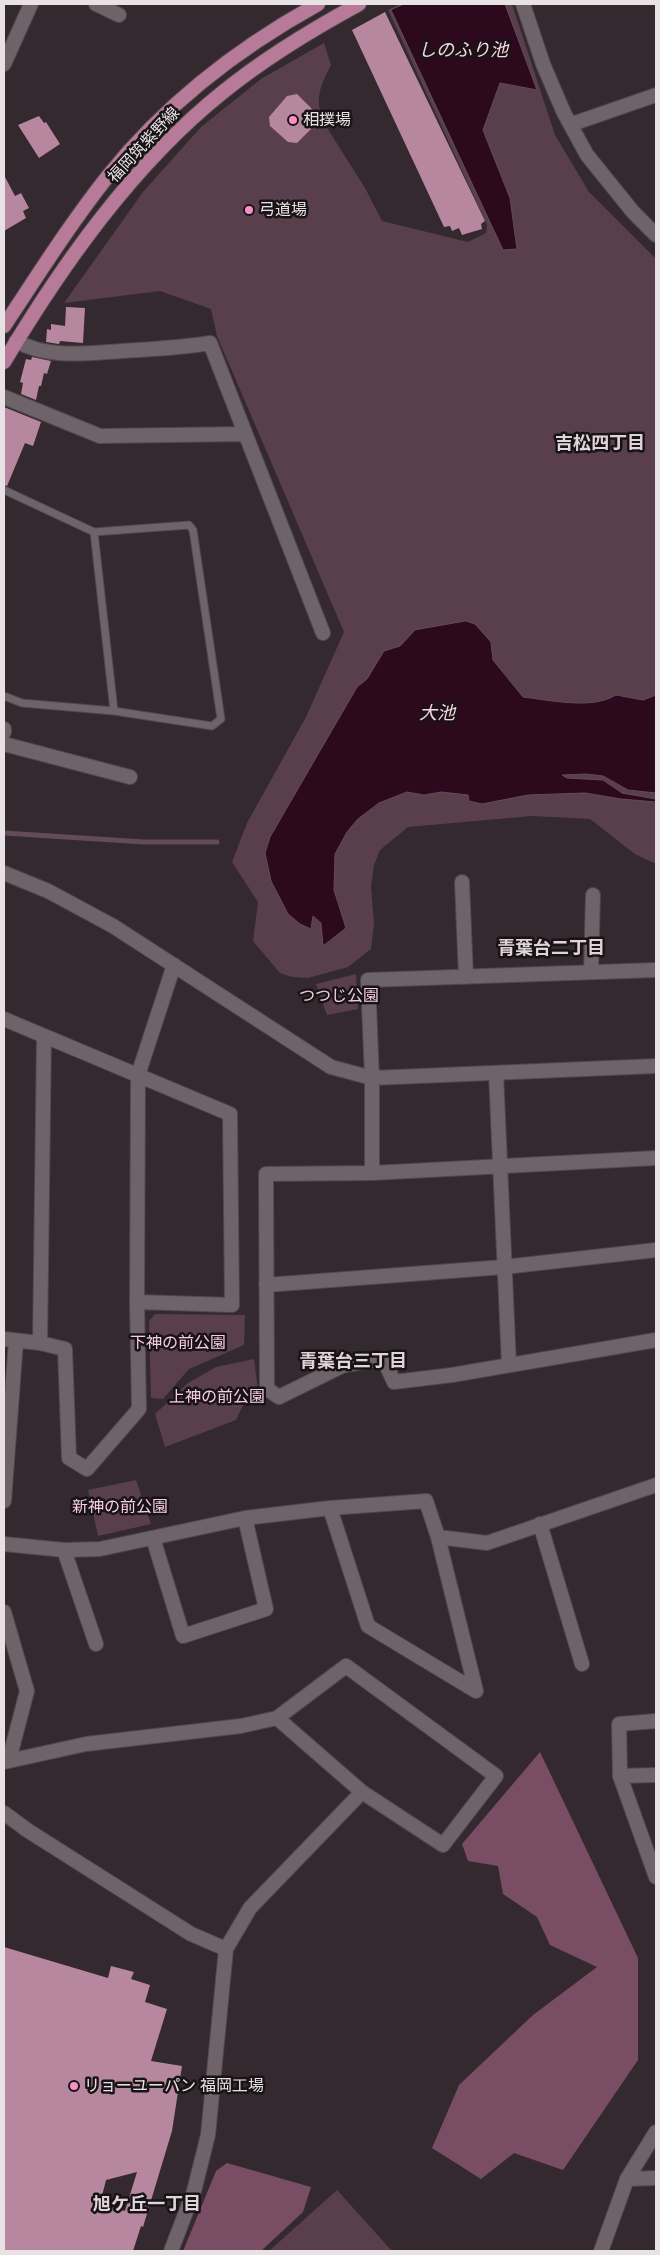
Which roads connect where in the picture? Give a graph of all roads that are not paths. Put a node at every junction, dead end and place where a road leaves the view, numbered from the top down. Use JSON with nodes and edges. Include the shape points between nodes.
{"nodes":[{"id":1,"x":31,"y":4,"type":"edge"},
{"id":2,"x":96,"y":4,"type":"edge"},
{"id":3,"x":318,"y":4,"type":"edge"},
{"id":4,"x":359,"y":4,"type":"edge"},
{"id":5,"x":523,"y":4,"type":"edge"},
{"id":6,"x":118,"y":15,"type":"dead end"},
{"id":7,"x":4,"y":64,"type":"edge"},
{"id":8,"x":656,"y":96,"type":"edge"},
{"id":9,"x":572,"y":124,"type":"junction"},
{"id":10,"x":656,"y":235,"type":"edge"},
{"id":11,"x":4,"y":326,"type":"edge"},
{"id":12,"x":16,"y":341,"type":"junction"},
{"id":13,"x":4,"y":362,"type":"edge"},
{"id":14,"x":4,"y":397,"type":"edge"},
{"id":15,"x":245,"y":434,"type":"junction"},
{"id":16,"x":4,"y":490,"type":"edge"},
{"id":17,"x":94,"y":532,"type":"junction"},
{"id":18,"x":324,"y":633,"type":"dead end"},
{"id":19,"x":4,"y":696,"type":"edge"},
{"id":20,"x":114,"y":711,"type":"junction"},
{"id":21,"x":4,"y":744,"type":"edge"},
{"id":22,"x":130,"y":777,"type":"dead end"},
{"id":23,"x":4,"y":873,"type":"edge"},
{"id":24,"x":462,"y":882,"type":"dead end"},
{"id":25,"x":593,"y":896,"type":"dead end"},
{"id":26,"x":174,"y":965,"type":"junction"},
{"id":27,"x":656,"y":970,"type":"edge"},
{"id":28,"x":591,"y":972,"type":"junction"},
{"id":29,"x":466,"y":976,"type":"junction"},
{"id":30,"x":4,"y":1019,"type":"edge"},
{"id":31,"x":44,"y":1036,"type":"junction"},
{"id":32,"x":656,"y":1066,"type":"edge"},
{"id":33,"x":496,"y":1073,"type":"junction"},
{"id":34,"x":138,"y":1075,"type":"junction"},
{"id":35,"x":372,"y":1078,"type":"junction"},
{"id":36,"x":656,"y":1158,"type":"edge"},
{"id":37,"x":499,"y":1166,"type":"junction"},
{"id":38,"x":372,"y":1173,"type":"junction"},
{"id":39,"x":656,"y":1250,"type":"edge"},
{"id":40,"x":504,"y":1267,"type":"junction"},
{"id":41,"x":266,"y":1285,"type":"junction"},
{"id":42,"x":137,"y":1302,"type":"junction"},
{"id":43,"x":10,"y":1340,"type":"edge"},
{"id":44,"x":656,"y":1340,"type":"edge"},
{"id":45,"x":40,"y":1343,"type":"junction"},
{"id":46,"x":509,"y":1365,"type":"junction"},
{"id":47,"x":656,"y":1485,"type":"edge"},
{"id":48,"x":4,"y":1500,"type":"edge"},
{"id":49,"x":330,"y":1508,"type":"junction"},
{"id":50,"x":245,"y":1518,"type":"junction"},
{"id":51,"x":540,"y":1524,"type":"junction"},
{"id":52,"x":438,"y":1537,"type":"junction"},
{"id":53,"x":153,"y":1538,"type":"junction"},
{"id":54,"x":4,"y":1544,"type":"edge"},
{"id":55,"x":64,"y":1550,"type":"junction"},
{"id":56,"x":4,"y":1612,"type":"edge"},
{"id":57,"x":96,"y":1644,"type":"dead end"},
{"id":58,"x":582,"y":1664,"type":"dead end"},
{"id":59,"x":277,"y":1718,"type":"junction"},
{"id":60,"x":656,"y":1721,"type":"edge"},
{"id":61,"x":6,"y":1761,"type":"edge"},
{"id":62,"x":656,"y":1775,"type":"edge"},
{"id":63,"x":620,"y":1776,"type":"junction"},
{"id":64,"x":362,"y":1792,"type":"junction"},
{"id":65,"x":4,"y":1813,"type":"edge"},
{"id":66,"x":656,"y":1877,"type":"edge"},
{"id":67,"x":226,"y":1948,"type":"junction"},
{"id":68,"x":656,"y":2132,"type":"edge"},
{"id":69,"x":656,"y":2178,"type":"edge"},
{"id":70,"x":627,"y":2179,"type":"junction"},
{"id":71,"x":171,"y":2251,"type":"edge"},
{"id":72,"x":601,"y":2251,"type":"edge"}],
"edges":[{"from":1,"to":7,"type":"street"},
{"from":2,"to":6,"type":"street"},
{"from":3,"to":11,"type":"main road","name":"福岡筑紫野線","via":[[274,28],[200,82],[150,129],[108,175]]},
{"from":4,"to":12,"type":"main road","name":"福岡筑紫野線","via":[[298,38],[222,92],[172,138],[94,227]]},
{"from":5,"to":9,"type":"street","via":[[543,64]]},
{"from":8,"to":9,"type":"street"},
{"from":9,"to":10,"type":"street","via":[[587,156],[605,180]]},
{"from":12,"to":13,"type":"main road","name":"福岡筑紫野線"},
{"from":12,"to":15,"type":"street","via":[[26,347],[60,354],[169,349],[210,343]]},
{"from":14,"to":15,"type":"street","via":[[100,436]]},
{"from":15,"to":18,"type":"street"},
{"from":16,"to":17,"type":"lane"},
{"from":17,"to":20,"type":"lane"},
{"from":17,"to":20,"type":"lane","via":[[189,525],[221,719],[212,726]]},
{"from":19,"to":20,"type":"lane","via":[[22,703]]},
{"from":21,"to":22,"type":"street"},
{"from":23,"to":26,"type":"street","via":[[48,891],[114,926]]},
{"from":24,"to":29,"type":"street"},
{"from":25,"to":28,"type":"street"},
{"from":26,"to":34,"type":"street"},
{"from":26,"to":35,"type":"street","via":[[331,1066]]},
{"from":27,"to":28,"type":"street"},
{"from":28,"to":29,"type":"street"},
{"from":29,"to":35,"type":"street","via":[[368,980]]},
{"from":30,"to":31,"type":"street"},
{"from":31,"to":34,"type":"street"},
{"from":31,"to":45,"type":"street"},
{"from":32,"to":33,"type":"street"},
{"from":33,"to":35,"type":"street"},
{"from":33,"to":37,"type":"street"},
{"from":34,"to":42,"type":"street"},
{"from":34,"to":42,"type":"street","via":[[230,1114],[232,1304]]},
{"from":35,"to":38,"type":"street"},
{"from":36,"to":37,"type":"street"},
{"from":37,"to":38,"type":"street"},
{"from":37,"to":40,"type":"street"},
{"from":38,"to":41,"type":"street","via":[[266,1174]]},
{"from":39,"to":40,"type":"street"},
{"from":40,"to":41,"type":"street"},
{"from":40,"to":46,"type":"street"},
{"from":41,"to":46,"type":"street","via":[[267,1389],[279,1397],[342,1366],[383,1358],[394,1382]]},
{"from":42,"to":45,"type":"street","via":[[139,1409],[88,1469],[69,1458],[65,1348]]},
{"from":43,"to":45,"type":"street"},
{"from":43,"to":48,"type":"street"},
{"from":44,"to":46,"type":"street"},
{"from":47,"to":51,"type":"street"},
{"from":49,"to":50,"type":"street"},
{"from":49,"to":52,"type":"street","via":[[426,1501]]},
{"from":49,"to":52,"type":"street","via":[[368,1626],[476,1691]]},
{"from":50,"to":53,"type":"street"},
{"from":50,"to":53,"type":"street","via":[[266,1609],[183,1636]]},
{"from":51,"to":52,"type":"street","via":[[487,1543]]},
{"from":51,"to":58,"type":"street"},
{"from":53,"to":55,"type":"street","via":[[100,1549]]},
{"from":54,"to":55,"type":"street"},
{"from":55,"to":57,"type":"street"},
{"from":56,"to":61,"type":"street","via":[[27,1691]]},
{"from":59,"to":61,"type":"street","via":[[241,1726],[86,1744]]},
{"from":59,"to":64,"type":"street"},
{"from":59,"to":64,"type":"street","via":[[346,1666],[496,1776],[443,1845]]},
{"from":60,"to":63,"type":"street","via":[[620,1724]]},
{"from":62,"to":63,"type":"street"},
{"from":63,"to":66,"type":"street"},
{"from":64,"to":67,"type":"street","via":[[250,1908]]},
{"from":65,"to":67,"type":"street","via":[[191,1934]]},
{"from":67,"to":71,"type":"street","via":[[208,2135],[194,2191]]},
{"from":68,"to":70,"type":"street"},
{"from":69,"to":70,"type":"street"},
{"from":70,"to":72,"type":"street"}]}
